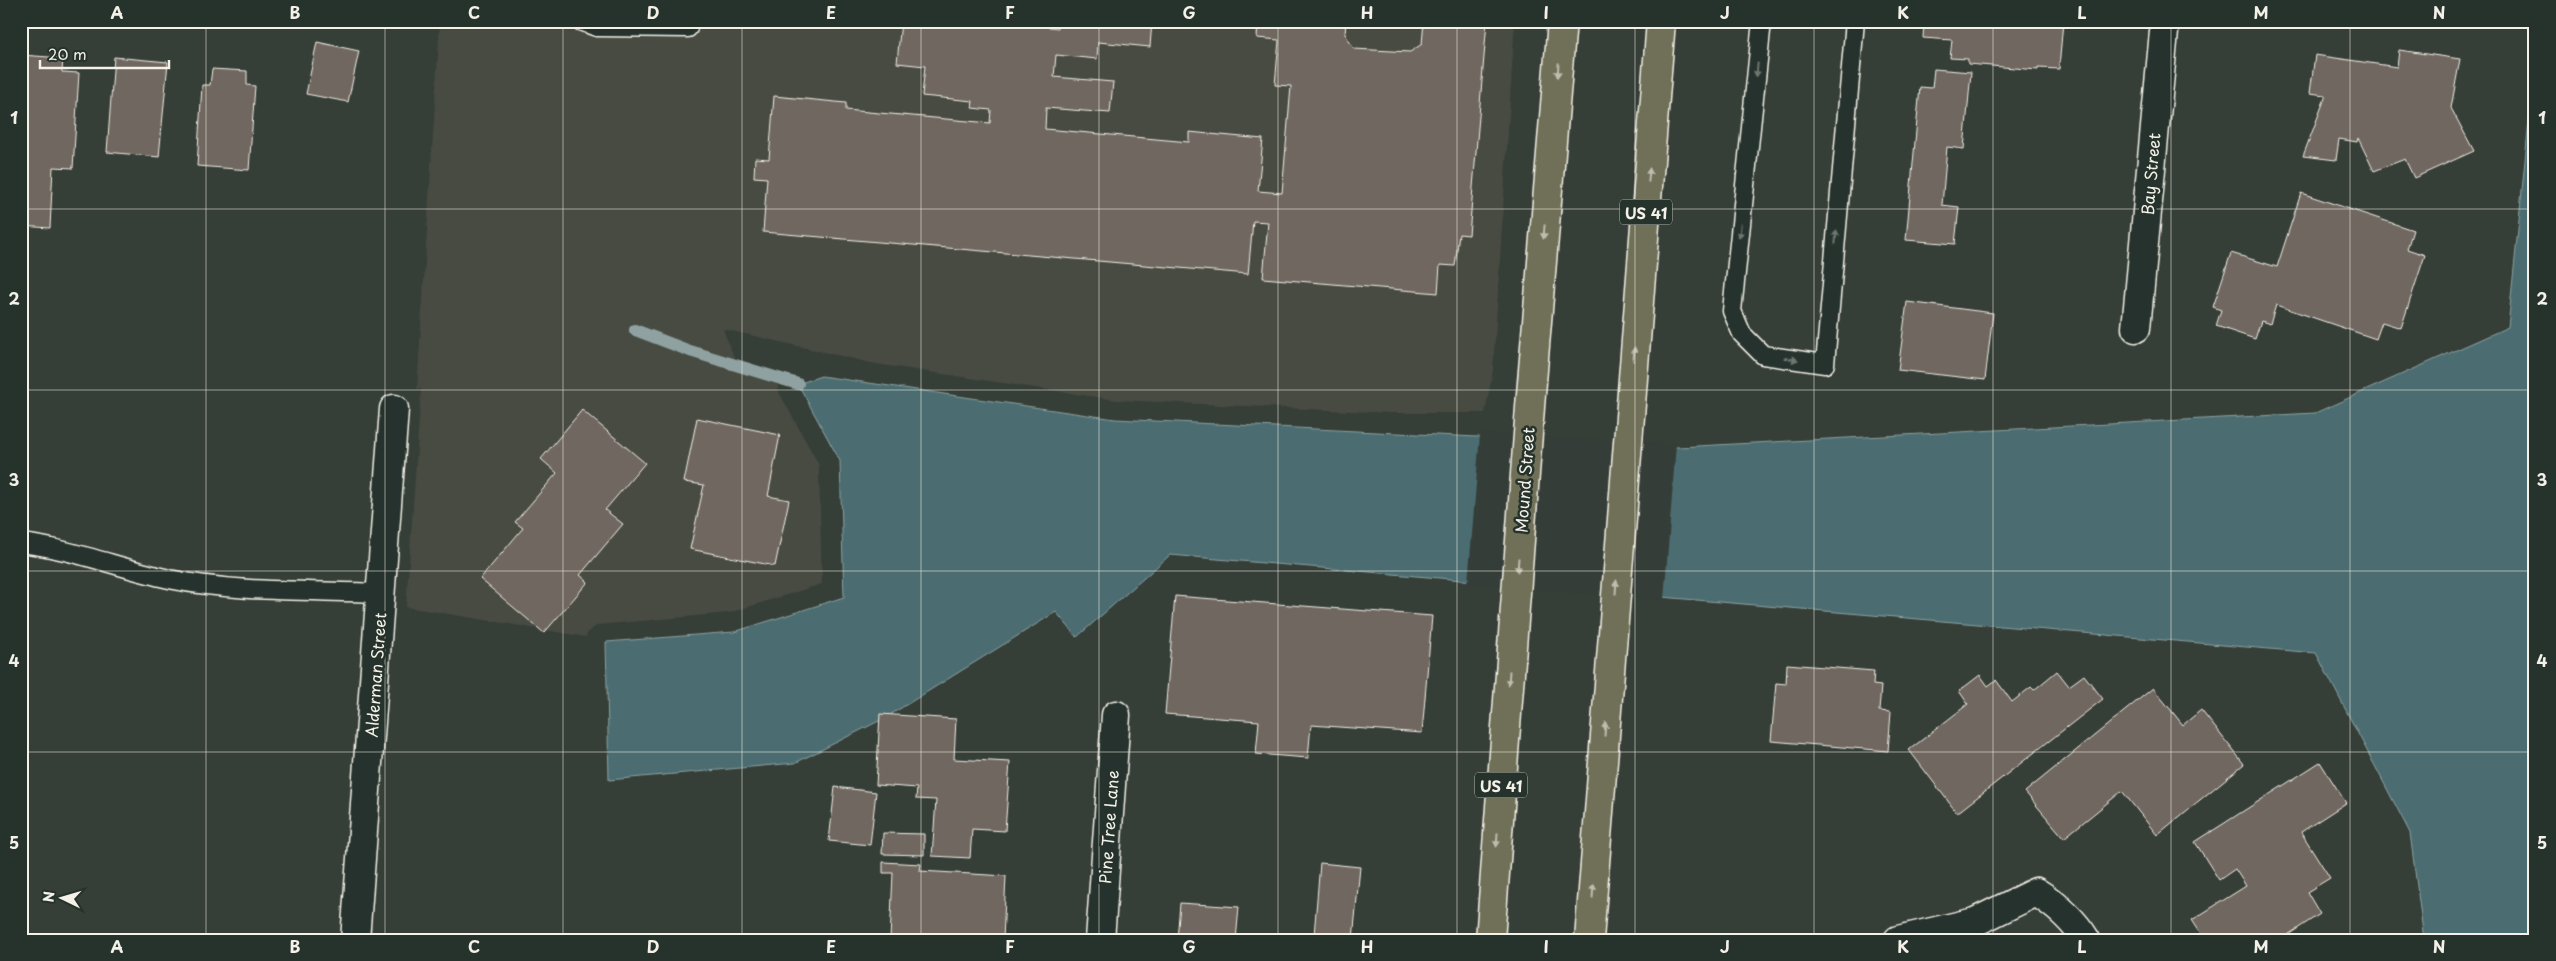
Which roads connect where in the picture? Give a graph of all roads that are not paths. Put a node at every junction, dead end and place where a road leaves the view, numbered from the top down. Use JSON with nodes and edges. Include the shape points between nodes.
{"nodes":[{"id":1,"x":580,"y":21,"type":"edge"},
{"id":2,"x":689,"y":21,"type":"edge"},
{"id":3,"x":1562,"y":21,"type":"edge"},
{"id":4,"x":1646,"y":21,"type":"edge"},
{"id":5,"x":1661,"y":21,"type":"edge"},
{"id":6,"x":1762,"y":21,"type":"edge"},
{"id":7,"x":1856,"y":21,"type":"edge"},
{"id":8,"x":2165,"y":21,"type":"edge"},
{"id":9,"x":1658,"y":50,"type":"junction"},
{"id":10,"x":2136,"y":328,"type":"dead end"},
{"id":11,"x":394,"y":409,"type":"dead end"},
{"id":12,"x":21,"y":543,"type":"edge"},
{"id":13,"x":381,"y":593,"type":"junction"},
{"id":14,"x":1116,"y":715,"type":"dead end"},
{"id":15,"x":355,"y":940,"type":"edge"},
{"id":16,"x":1100,"y":940,"type":"edge"},
{"id":17,"x":1490,"y":940,"type":"edge"},
{"id":18,"x":1589,"y":940,"type":"edge"},
{"id":19,"x":1898,"y":940,"type":"edge"},
{"id":20,"x":2086,"y":940,"type":"edge"}],
"edges":[{"from":1,"to":2,"type":"lane","via":[[597,28],[688,28]]},
{"from":3,"to":17,"type":"main road","name":"Mound Street","number":"US 41","one_way":true},
{"from":4,"to":9,"type":"main road"},
{"from":5,"to":9,"type":"main road","number":"US 41"},
{"from":6,"to":7,"type":"lane","one_way":true,"via":[[1732,311],[1742,334],[1763,355],[1825,364]]},
{"from":8,"to":10,"type":"street","name":"Bay Street"},
{"from":18,"to":9,"type":"main road","number":"US 41","one_way":true},
{"from":11,"to":13,"type":"street","name":"Alderman Street"},
{"from":12,"to":13,"type":"lane","via":[[81,553],[169,579],[228,586]]},
{"from":13,"to":15,"type":"street","name":"Alderman Street"},
{"from":14,"to":16,"type":"street","name":"Pine Tree Lane"},
{"from":19,"to":20,"type":"street","via":[[1975,922],[2036,892],[2077,925]]}]}
